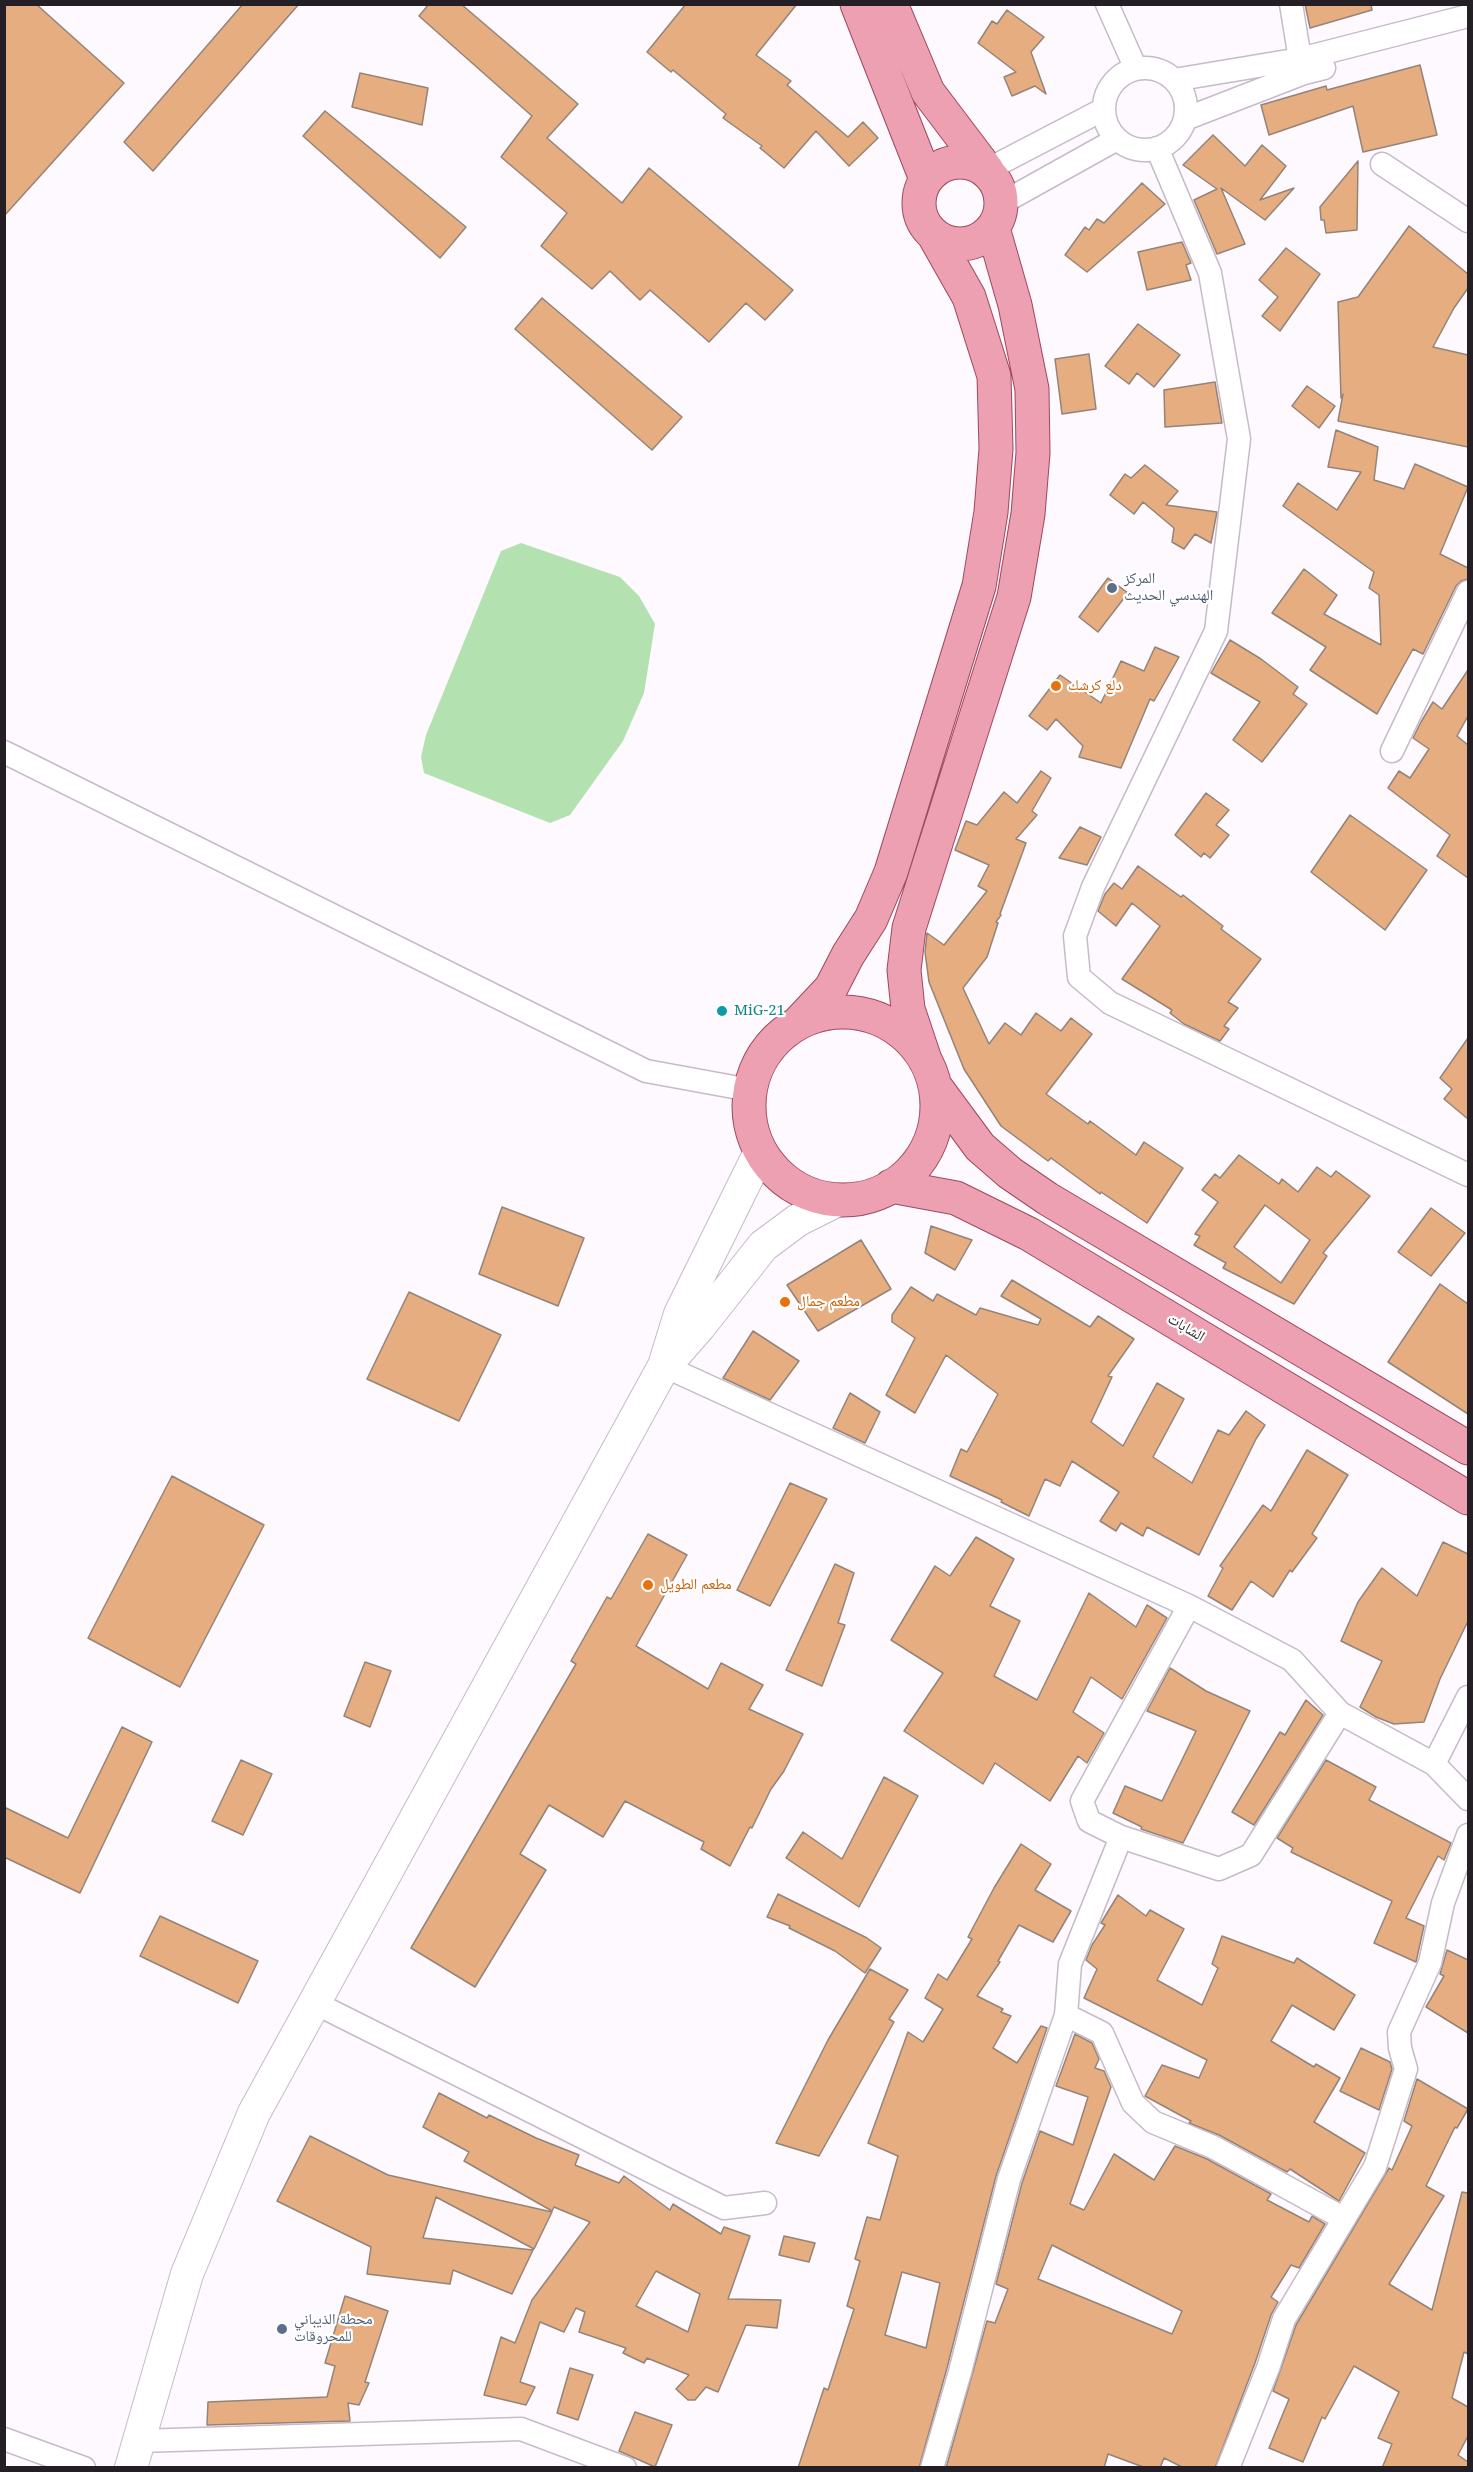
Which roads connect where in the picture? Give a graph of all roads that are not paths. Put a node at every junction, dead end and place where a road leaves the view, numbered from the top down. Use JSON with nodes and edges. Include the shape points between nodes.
{"nodes":[{"id":1,"x":857,"y":4,"type":"edge"},
{"id":2,"x":891,"y":4,"type":"edge"},
{"id":3,"x":1107,"y":4,"type":"edge"},
{"id":4,"x":1291,"y":4,"type":"edge"},
{"id":5,"x":1468,"y":16,"type":"edge"},
{"id":6,"x":1468,"y":31,"type":"edge"},
{"id":7,"x":1300,"y":59,"type":"junction"},
{"id":8,"x":1136,"y":69,"type":"junction"},
{"id":9,"x":1174,"y":80,"type":"junction"},
{"id":10,"x":1104,"y":109,"type":"junction"},
{"id":11,"x":1185,"y":119,"type":"junction"},
{"id":12,"x":1117,"y":140,"type":"junction"},
{"id":13,"x":1157,"y":148,"type":"junction"},
{"id":14,"x":1382,"y":164,"type":"dead end"},
{"id":15,"x":987,"y":170,"type":"junction"},
{"id":16,"x":926,"y":179,"type":"junction"},
{"id":17,"x":998,"y":215,"type":"junction"},
{"id":18,"x":1468,"y":221,"type":"edge"},
{"id":19,"x":936,"y":237,"type":"junction"},
{"id":20,"x":1468,"y":592,"type":"edge"},
{"id":21,"x":1392,"y":751,"type":"dead end"},
{"id":22,"x":4,"y":752,"type":"edge"},
{"id":23,"x":799,"y":1022,"type":"junction"},
{"id":24,"x":930,"y":1073,"type":"junction"},
{"id":25,"x":750,"y":1090,"type":"junction"},
{"id":26,"x":760,"y":1152,"type":"junction"},
{"id":27,"x":1468,"y":1175,"type":"edge"},
{"id":28,"x":891,"y":1186,"type":"junction"},
{"id":29,"x":838,"y":1200,"type":"junction"},
{"id":30,"x":664,"y":1366,"type":"junction"},
{"id":31,"x":1468,"y":1448,"type":"edge"},
{"id":32,"x":1468,"y":1498,"type":"edge"},
{"id":33,"x":1189,"y":1606,"type":"junction"},
{"id":34,"x":1468,"y":1697,"type":"edge"},
{"id":35,"x":1340,"y":1713,"type":"junction"},
{"id":36,"x":1434,"y":1764,"type":"junction"},
{"id":37,"x":1468,"y":1801,"type":"edge"},
{"id":38,"x":1468,"y":1835,"type":"edge"},
{"id":39,"x":1121,"y":1837,"type":"junction"},
{"id":40,"x":315,"y":2003,"type":"junction"},
{"id":41,"x":1066,"y":2015,"type":"junction"},
{"id":42,"x":765,"y":2203,"type":"dead end"},
{"id":43,"x":1343,"y":2218,"type":"junction"},
{"id":44,"x":4,"y":2439,"type":"edge"},
{"id":45,"x":135,"y":2454,"type":"edge"},
{"id":46,"x":84,"y":2468,"type":"edge"},
{"id":47,"x":625,"y":2468,"type":"edge"},
{"id":48,"x":932,"y":2468,"type":"edge"},
{"id":49,"x":1228,"y":2468,"type":"edge"}],
"edges":[{"from":1,"to":16,"type":"main road"},
{"from":2,"to":15,"type":"main road","via":[[928,92]]},
{"from":3,"to":8,"type":"street"},
{"from":4,"to":7,"type":"street"},
{"from":5,"to":7,"type":"street"},
{"from":6,"to":11,"type":"street","via":[[1304,73]]},
{"from":7,"to":9,"type":"street"},
{"from":8,"to":9,"type":"street","via":[[1150,68]]},
{"from":8,"to":10,"type":"street","via":[[1113,83]]},
{"from":9,"to":11,"type":"street","via":[[1182,91]]},
{"from":10,"to":12,"type":"street"},
{"from":10,"to":15,"type":"street"},
{"from":11,"to":13,"type":"street","via":[[1179,131]]},
{"from":12,"to":13,"type":"street","via":[[1136,149]]},
{"from":12,"to":17,"type":"street"},
{"from":13,"to":27,"type":"street","via":[[1210,273],[1239,439],[1216,631],[1093,887],[1076,936],[1079,977],[1110,1003]]},
{"from":14,"to":18,"type":"street"},
{"from":15,"to":16,"type":"main road","via":[[961,161],[942,166]]},
{"from":15,"to":17,"type":"main road","via":[[1000,191]]},
{"from":16,"to":19,"type":"main road","via":[[920,191],[920,216]]},
{"from":17,"to":19,"type":"main road","via":[[984,237],[966,244],[947,243]]},
{"from":17,"to":24,"type":"main road","via":[[1032,389],[1033,453],[1028,514],[1014,597],[909,928],[904,970],[908,1009]]},
{"from":19,"to":23,"type":"main road","via":[[969,297],[994,376],[995,459],[979,586],[872,919],[831,988]]},
{"from":20,"to":21,"type":"street"},
{"from":22,"to":25,"type":"street","via":[[646,1071]]},
{"from":23,"to":24,"type":"main road","via":[[826,1013],[855,1012],[883,1020],[907,1036]]},
{"from":23,"to":25,"type":"main road","via":[[776,1039],[759,1063]]},
{"from":24,"to":28,"type":"main road","via":[[936,1115],[929,1143],[914,1167]]},
{"from":24,"to":31,"type":"main road","via":[[980,1147],[1010,1173]]},
{"from":25,"to":26,"type":"main road","via":[[750,1122]]},
{"from":26,"to":29,"type":"main road","via":[[780,1177],[807,1194]]},
{"from":26,"to":30,"type":"main road","via":[[680,1314]]},
{"from":28,"to":29,"type":"main road","via":[[866,1197]]},
{"from":28,"to":32,"type":"main road","name":"الشابات","via":[[956,1198],[1029,1234]]},
{"from":29,"to":30,"type":"main road","via":[[798,1220],[763,1246]]},
{"from":30,"to":33,"type":"street"},
{"from":30,"to":40,"type":"main road"},
{"from":33,"to":35,"type":"street","via":[[1292,1660]]},
{"from":33,"to":39,"type":"street","via":[[1082,1802],[1089,1821]]},
{"from":34,"to":36,"type":"street"},
{"from":35,"to":36,"type":"street"},
{"from":35,"to":39,"type":"street","via":[[1251,1854],[1219,1869]]},
{"from":36,"to":37,"type":"street"},
{"from":38,"to":43,"type":"street","via":[[1443,1903],[1430,1963],[1399,2032],[1406,2069],[1375,2167]]},
{"from":39,"to":41,"type":"street","via":[[1070,1964]]},
{"from":40,"to":42,"type":"street","via":[[724,2208]]},
{"from":40,"to":45,"type":"main road","via":[[254,2113],[187,2274]]},
{"from":41,"to":43,"type":"street","via":[[1102,2033],[1133,2103],[1153,2122],[1213,2147]]},
{"from":41,"to":48,"type":"street","via":[[1009,2180]]},
{"from":43,"to":49,"type":"street","via":[[1284,2319]]},
{"from":44,"to":46,"type":"street"},
{"from":45,"to":47,"type":"street","via":[[521,2429]]}]}
